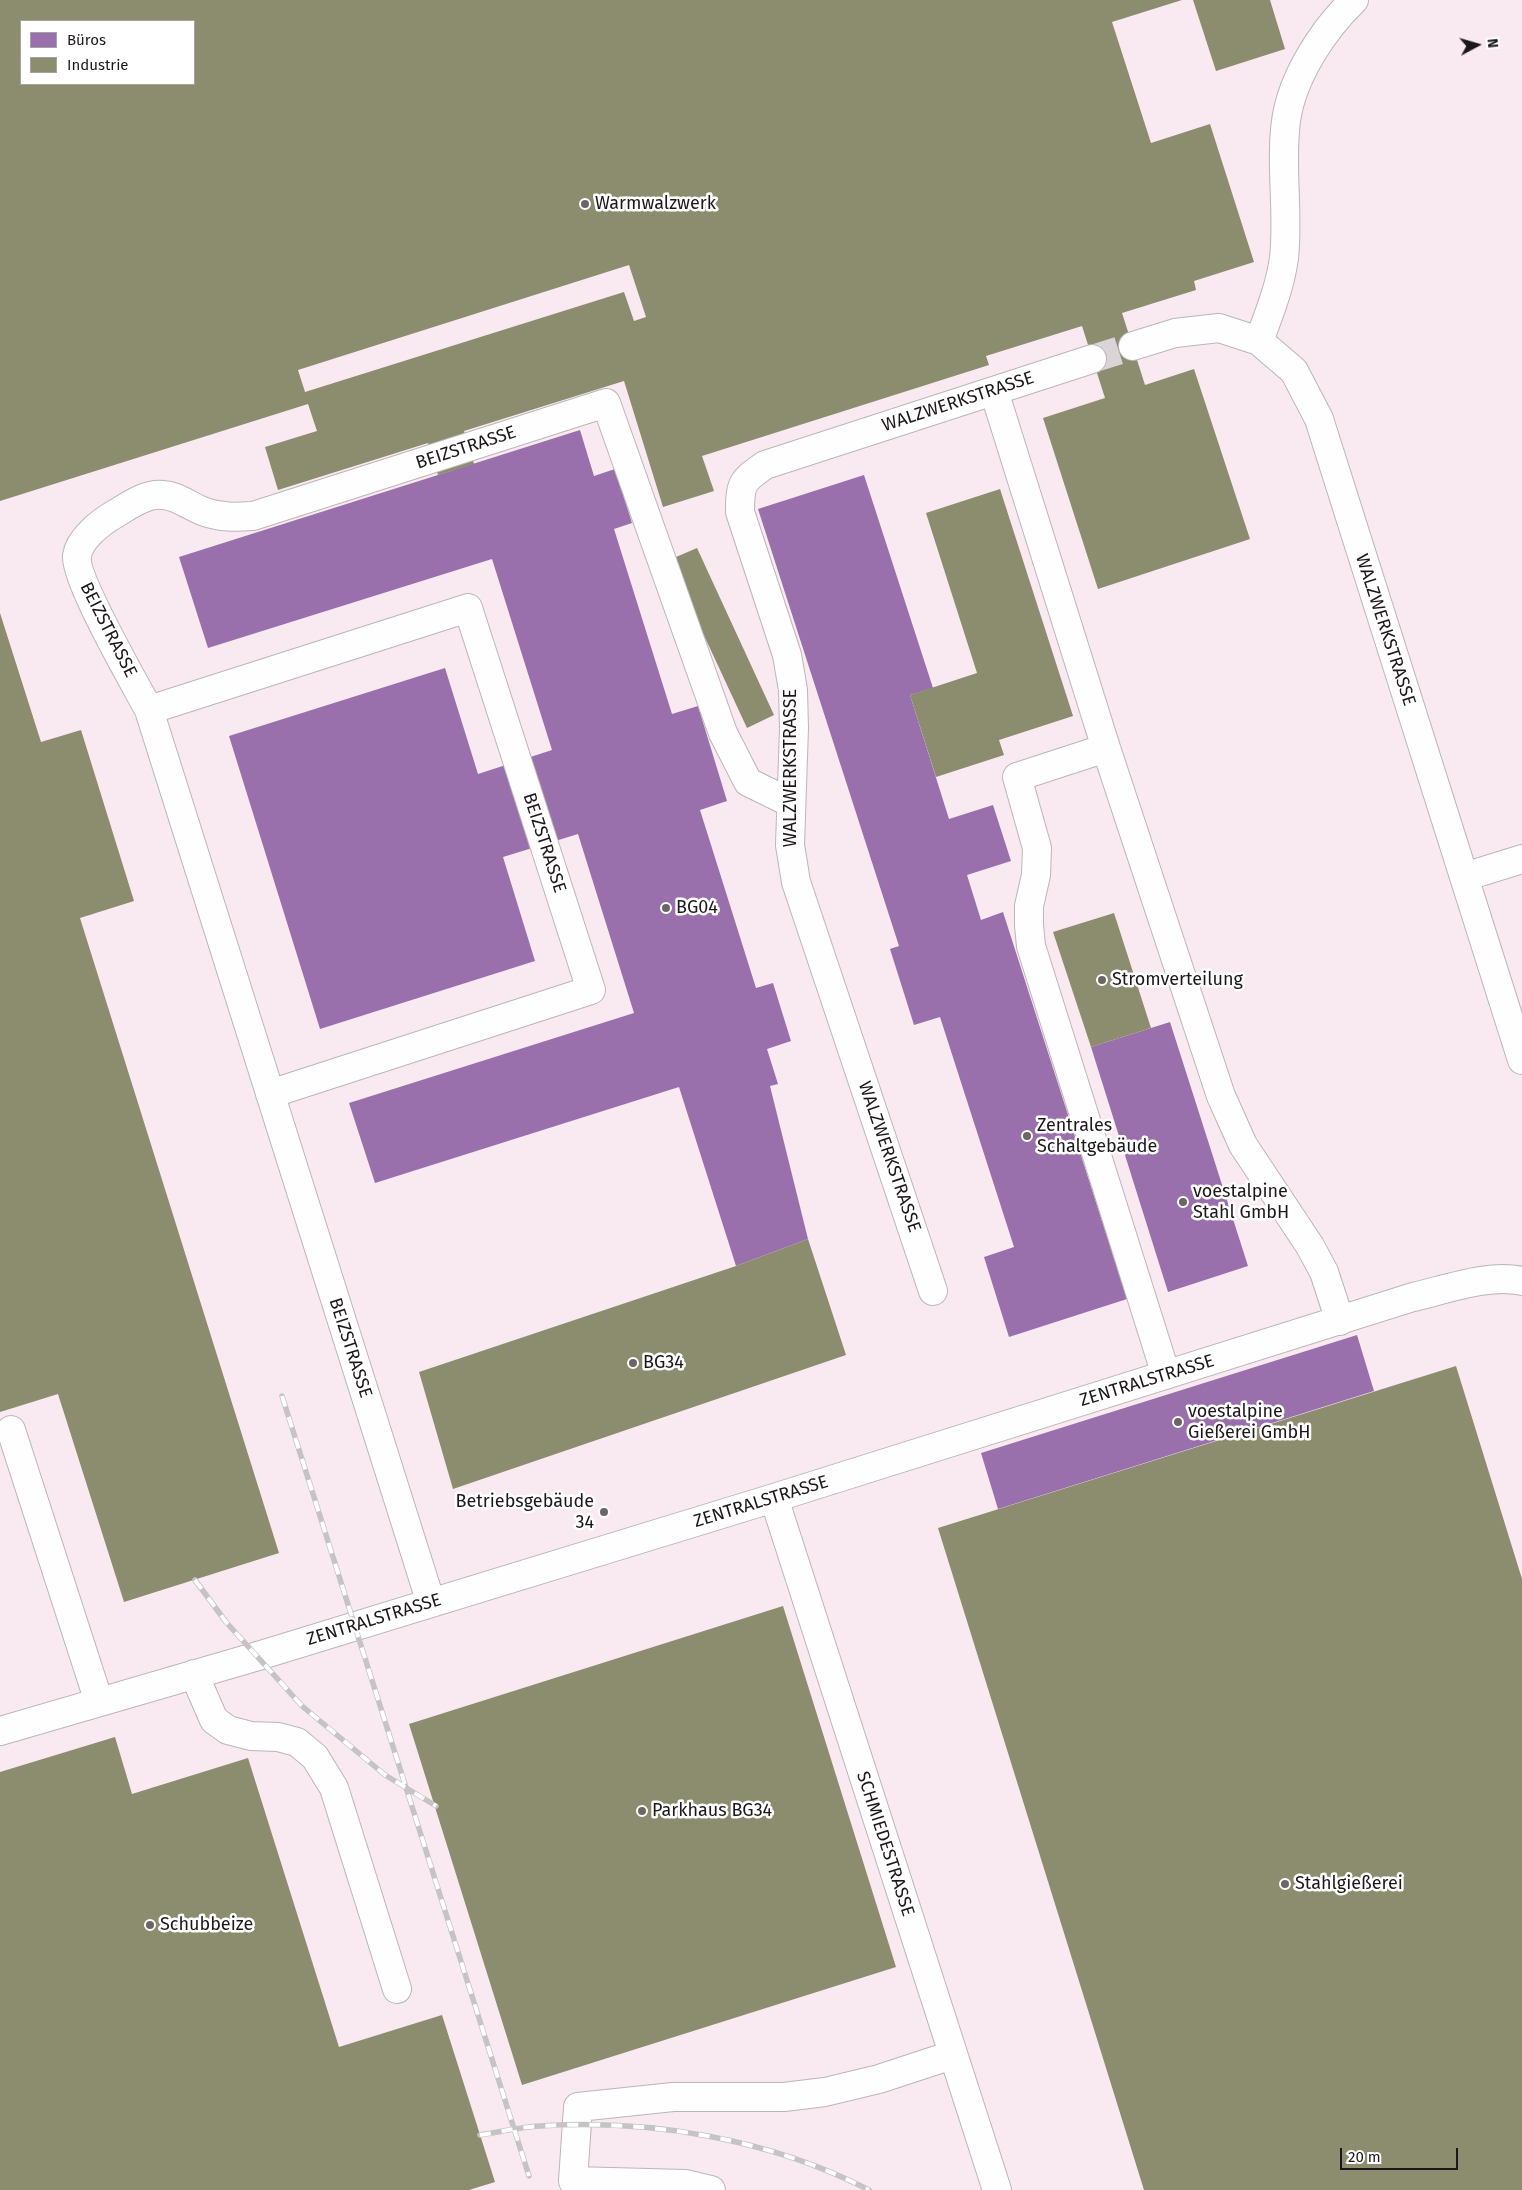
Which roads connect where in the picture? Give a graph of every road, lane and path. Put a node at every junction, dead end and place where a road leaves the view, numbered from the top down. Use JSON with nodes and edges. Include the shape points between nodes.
{"nodes":[{"id":1,"x":1354,"y":0,"type":"edge"},
{"id":2,"x":1259,"y":341,"type":"junction"},
{"id":3,"x":1133,"y":346,"type":"tunnel mouth"},
{"id":4,"x":1092,"y":359,"type":"tunnel mouth"},
{"id":5,"x":994,"y":390,"type":"junction"},
{"id":6,"x":149,"y":710,"type":"junction"},
{"id":7,"x":1106,"y":748,"type":"junction"},
{"id":8,"x":791,"y":804,"type":"junction"},
{"id":9,"x":1522,"y":859,"type":"edge"},
{"id":10,"x":1464,"y":878,"type":"junction"},
{"id":11,"x":1522,"y":1060,"type":"edge"},
{"id":12,"x":270,"y":1094,"type":"junction"},
{"id":13,"x":1522,"y":1281,"type":"edge"},
{"id":14,"x":933,"y":1291,"type":"dead end"},
{"id":15,"x":1340,"y":1321,"type":"junction"},
{"id":16,"x":1166,"y":1375,"type":"junction"},
{"id":17,"x":11,"y":1430,"type":"dead end"},
{"id":18,"x":774,"y":1498,"type":"junction"},
{"id":19,"x":431,"y":1603,"type":"junction"},
{"id":20,"x":194,"y":1674,"type":"junction"},
{"id":21,"x":99,"y":1702,"type":"junction"},
{"id":22,"x":0,"y":1731,"type":"edge"},
{"id":23,"x":396,"y":1989,"type":"dead end"},
{"id":24,"x":952,"y":2055,"type":"junction"},
{"id":25,"x":572,"y":2186,"type":"edge"},
{"id":26,"x":711,"y":2190,"type":"edge"},
{"id":27,"x":997,"y":2190,"type":"edge"}],
"edges":[{"from":1,"to":2,"type":"street","via":[[1314,50],[1298,81],[1286,120],[1284,258],[1277,293]]},
{"from":2,"to":3,"type":"street","name":"WALZWERKSTRASSE","via":[[1218,328],[1175,332]]},
{"from":2,"to":10,"type":"street","name":"WALZWERKSTRASSE","via":[[1294,371],[1318,419]]},
{"from":4,"to":5,"type":"street","name":"WALZWERKSTRASSE"},
{"from":5,"to":7,"type":"street"},
{"from":5,"to":8,"type":"street","name":"WALZWERKSTRASSE","via":[[765,465],[746,478],[740,493],[740,512],[787,655],[793,690]]},
{"from":6,"to":8,"type":"street","name":"BEIZSTRASSE","via":[[82,582],[77,556],[87,535],[110,517],[138,500],[162,494],[224,518],[254,516],[606,403],[723,733],[748,782]]},
{"from":6,"to":12,"type":"street","name":"BEIZSTRASSE"},
{"from":6,"to":12,"type":"street","name":"BEIZSTRASSE","via":[[468,608],[591,990]]},
{"from":7,"to":15,"type":"street","via":[[1221,1096],[1243,1146],[1319,1263]]},
{"from":7,"to":16,"type":"street","via":[[1017,777],[1037,848],[1028,925],[1031,946]]},
{"from":8,"to":14,"type":"street","name":"WALZWERKSTRASSE","via":[[790,845],[796,882]]},
{"from":9,"to":10,"type":"street"},
{"from":10,"to":11,"type":"street","name":"WALZWERKSTRASSE"},
{"from":12,"to":19,"type":"street","name":"BEIZSTRASSE"},
{"from":13,"to":15,"type":"street","name":"ZENTRALSTRASSE","via":[[1480,1282],[1413,1297]]},
{"from":15,"to":16,"type":"street","name":"ZENTRALSTRASSE"},
{"from":16,"to":18,"type":"street","name":"ZENTRALSTRASSE"},
{"from":17,"to":21,"type":"street"},
{"from":18,"to":19,"type":"street","name":"ZENTRALSTRASSE"},
{"from":18,"to":24,"type":"street","name":"SCHMIEDESTRASSE"},
{"from":19,"to":20,"type":"street","name":"ZENTRALSTRASSE"},
{"from":20,"to":21,"type":"street","name":"ZENTRALSTRASSE"},
{"from":20,"to":23,"type":"street","via":[[214,1720],[228,1730],[296,1742],[314,1757],[334,1788]]},
{"from":21,"to":22,"type":"street","name":"ZENTRALSTRASSE"},
{"from":24,"to":25,"type":"street","via":[[879,2080],[825,2092],[784,2097],[673,2097],[578,2107]]},
{"from":24,"to":27,"type":"street","name":"SCHMIEDESTRASSE"},
{"from":25,"to":26,"type":"street","via":[[686,2184]]}]}
